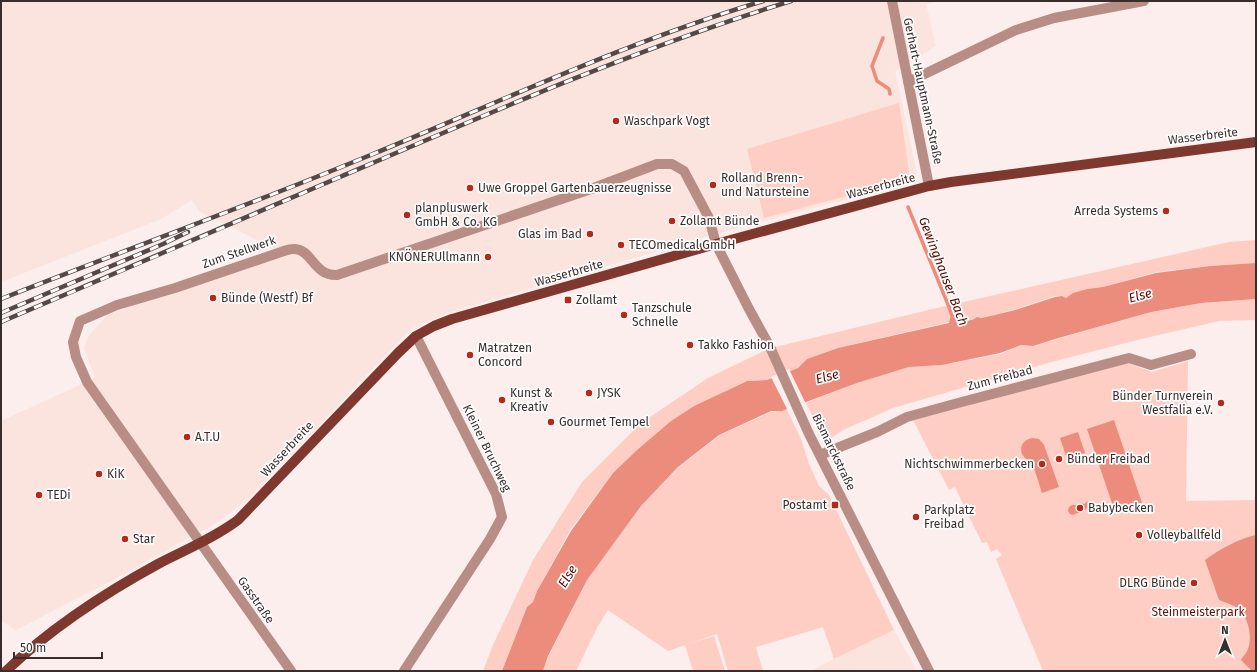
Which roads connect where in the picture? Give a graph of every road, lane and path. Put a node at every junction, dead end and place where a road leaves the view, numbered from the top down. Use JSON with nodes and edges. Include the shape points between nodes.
{"nodes":[{"id":1,"x":892,"y":1,"type":"edge"},
{"id":2,"x":1144,"y":1,"type":"edge"},
{"id":3,"x":908,"y":82,"type":"junction"},
{"id":4,"x":1256,"y":142,"type":"edge"},
{"id":5,"x":929,"y":186,"type":"junction"},
{"id":6,"x":716,"y":244,"type":"junction"},
{"id":7,"x":416,"y":336,"type":"junction"},
{"id":8,"x":1191,"y":354,"type":"dead end"},
{"id":9,"x":820,"y":455,"type":"junction"},
{"id":10,"x":201,"y":542,"type":"junction"},
{"id":11,"x":6,"y":671,"type":"edge"},
{"id":12,"x":291,"y":671,"type":"edge"},
{"id":13,"x":404,"y":671,"type":"edge"},
{"id":14,"x":929,"y":671,"type":"edge"}],
"edges":[{"from":1,"to":3,"type":"street","name":"Gerhart-Hauptmann-Straße"},
{"from":2,"to":3,"type":"street","via":[[1054,18],[1016,30]]},
{"from":3,"to":5,"type":"street","name":"Gerhart-Hauptmann-Straße"},
{"from":4,"to":5,"type":"main road","name":"Wasserbreite"},
{"from":5,"to":6,"type":"main road","name":"Wasserbreite"},
{"from":6,"to":7,"type":"main road","name":"Wasserbreite","via":[[452,319]]},
{"from":6,"to":9,"type":"street","name":"Bismarckstraße","via":[[774,356]]},
{"from":6,"to":10,"type":"street","name":"Zum Stellwerk","via":[[708,218],[684,171],[672,164],[657,164],[591,190],[337,275],[329,276],[322,272],[302,250],[293,249],[117,305],[80,322],[73,342],[76,357],[87,382]]},
{"from":7,"to":10,"type":"main road","name":"Wasserbreite","via":[[238,520],[223,532]]},
{"from":7,"to":13,"type":"street","name":"Kleiner Bruchweg","via":[[496,494],[502,517]]},
{"from":8,"to":9,"type":"street","name":"Zum Freibad","via":[[1151,364],[1128,358],[966,400],[907,417]]},
{"from":9,"to":14,"type":"street","name":"Bismarckstraße"},
{"from":10,"to":11,"type":"main road","name":"Wasserbreite","via":[[126,582],[80,611]]},
{"from":10,"to":12,"type":"street","name":"Gasstraße"}]}
